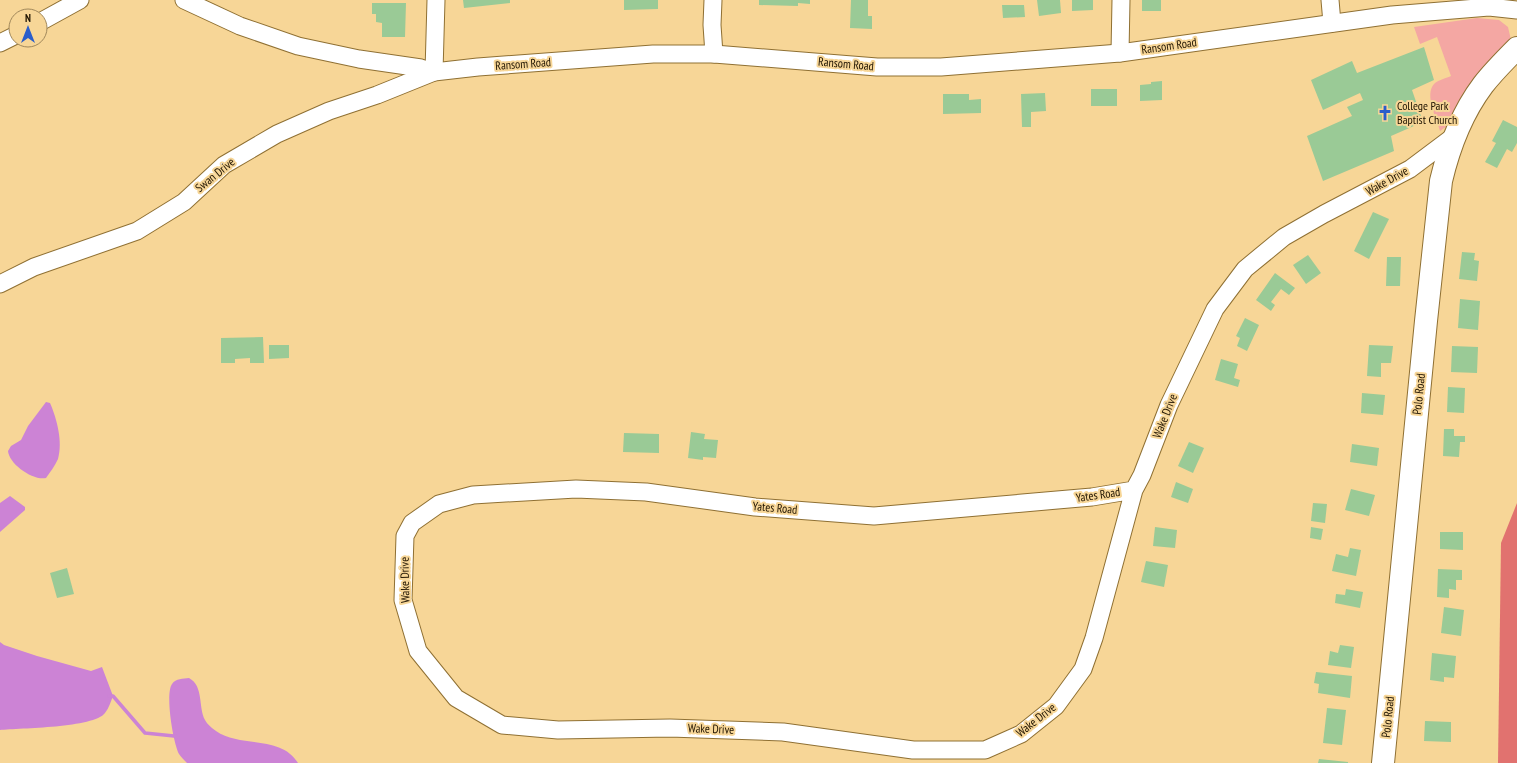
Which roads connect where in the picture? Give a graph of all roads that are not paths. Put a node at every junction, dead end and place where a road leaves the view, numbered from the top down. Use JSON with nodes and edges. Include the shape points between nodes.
{"nodes":[{"id":1,"x":80,"y":0,"type":"edge"},
{"id":2,"x":184,"y":0,"type":"edge"},
{"id":3,"x":436,"y":0,"type":"edge"},
{"id":4,"x":713,"y":0,"type":"edge"},
{"id":5,"x":1121,"y":0,"type":"edge"},
{"id":6,"x":1330,"y":0,"type":"edge"},
{"id":7,"x":1517,"y":10,"type":"edge"},
{"id":8,"x":48,"y":18,"type":"edge"},
{"id":9,"x":1332,"y":23,"type":"junction"},
{"id":10,"x":1517,"y":48,"type":"edge"},
{"id":11,"x":1120,"y":53,"type":"junction"},
{"id":12,"x":714,"y":54,"type":"junction"},
{"id":13,"x":434,"y":72,"type":"junction"},
{"id":14,"x":1454,"y":136,"type":"junction"},
{"id":15,"x":0,"y":284,"type":"edge"},
{"id":16,"x":1134,"y":490,"type":"junction"},
{"id":17,"x":421,"y":517,"type":"joint"},
{"id":18,"x":1383,"y":763,"type":"edge"}],
"edges":[{"from":1,"to":8,"type":"street"},
{"from":2,"to":13,"type":"street","name":"Ransom Road","via":[[240,26],[298,46]]},
{"from":3,"to":13,"type":"street"},
{"from":4,"to":12,"type":"street"},
{"from":5,"to":11,"type":"street"},
{"from":6,"to":9,"type":"street"},
{"from":7,"to":9,"type":"street","name":"Ransom Road","via":[[1489,7]]},
{"from":9,"to":11,"type":"street","name":"Ransom Road"},
{"from":10,"to":14,"type":"main road","name":"Polo Road","via":[[1475,96]]},
{"from":11,"to":12,"type":"street","name":"Ransom Road","via":[[941,67],[877,67]]},
{"from":12,"to":13,"type":"street","name":"Ransom Road","via":[[653,54]]},
{"from":13,"to":15,"type":"street","name":"Swan Drive","via":[[329,111],[277,134],[224,165],[184,202],[137,231],[34,268]]},
{"from":14,"to":16,"type":"street","name":"Wake Drive","via":[[1410,169],[1284,237],[1245,268],[1215,309],[1169,405],[1142,476]]},
{"from":14,"to":18,"type":"main road","name":"Polo Road","via":[[1439,194]]},
{"from":16,"to":17,"type":"street","name":"Yates Road","via":[[1092,497],[874,516],[755,508],[646,492],[576,489],[473,495],[439,504]]},
{"from":16,"to":17,"type":"street","name":"Wake Drive","via":[[1094,638],[1083,668],[1056,706],[1021,734],[985,750],[913,750],[783,732],[670,728],[558,730],[502,725],[456,698],[418,651],[403,600],[405,536],[412,523]]}]}
